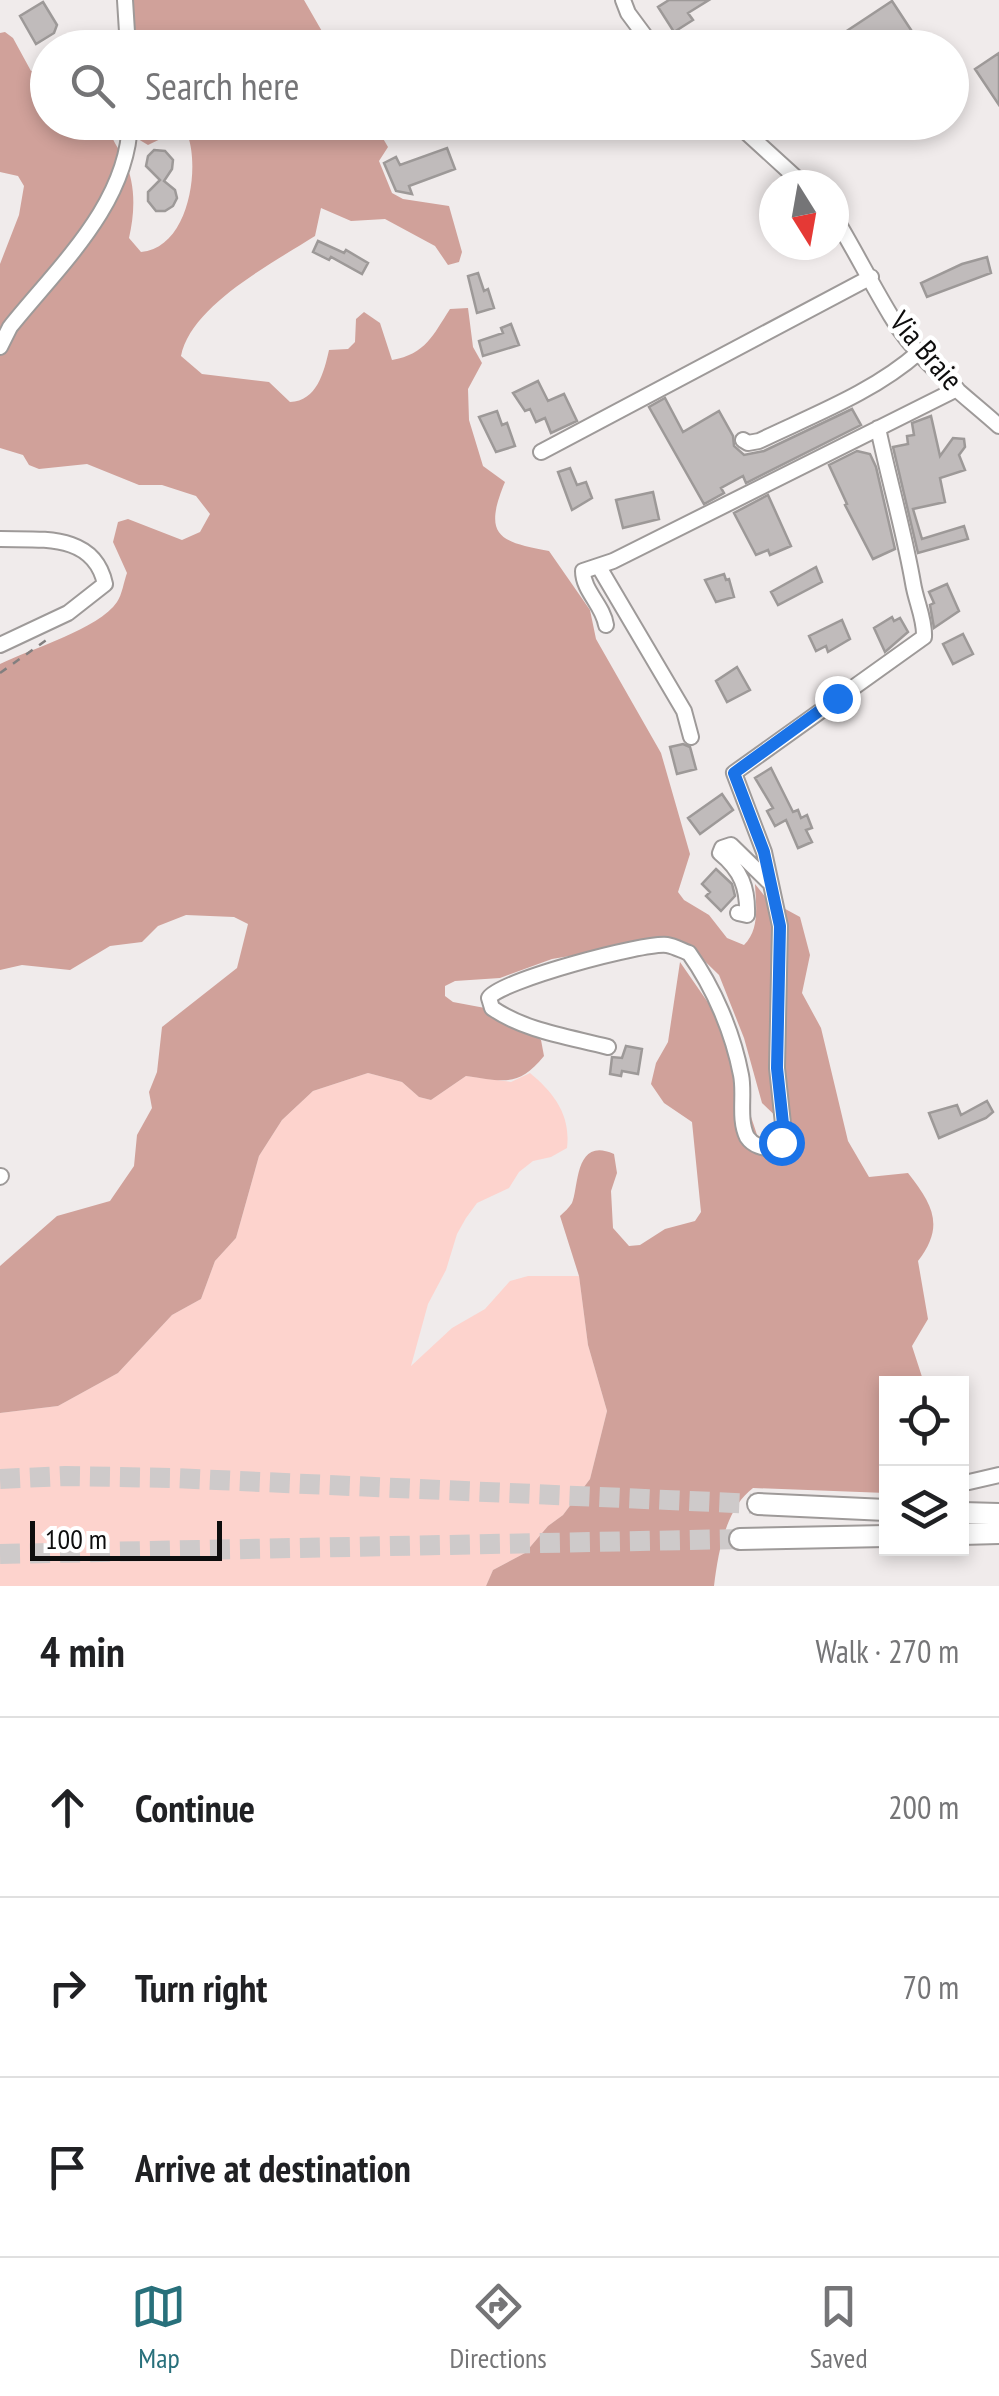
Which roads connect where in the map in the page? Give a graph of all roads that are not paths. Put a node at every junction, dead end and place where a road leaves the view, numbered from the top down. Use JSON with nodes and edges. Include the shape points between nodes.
{"nodes":[{"id":1,"x":125,"y":0,"type":"edge"},
{"id":2,"x":623,"y":0,"type":"edge"},
{"id":3,"x":127,"y":30,"type":"edge"},
{"id":4,"x":641,"y":30,"type":"edge"},
{"id":5,"x":129,"y":140,"type":"edge"},
{"id":6,"x":755,"y":140,"type":"edge"},
{"id":7,"x":788,"y":170,"type":"edge"},
{"id":8,"x":849,"y":241,"type":"edge"},
{"id":9,"x":871,"y":277,"type":"junction"},
{"id":10,"x":0,"y":347,"type":"edge"},
{"id":11,"x":919,"y":352,"type":"junction"},
{"id":12,"x":957,"y":390,"type":"junction"},
{"id":13,"x":999,"y":426,"type":"edge"},
{"id":14,"x":878,"y":428,"type":"junction"},
{"id":15,"x":743,"y":440,"type":"dead end"},
{"id":16,"x":540,"y":452,"type":"dead end"},
{"id":17,"x":0,"y":540,"type":"edge"},
{"id":18,"x":599,"y":567,"type":"junction"},
{"id":19,"x":606,"y":625,"type":"dead end"},
{"id":20,"x":0,"y":645,"type":"edge"},
{"id":21,"x":691,"y":737,"type":"dead end"},
{"id":22,"x":772,"y":885,"type":"junction"},
{"id":23,"x":738,"y":913,"type":"dead end"},
{"id":24,"x":608,"y":1046,"type":"dead end"},
{"id":25,"x":999,"y":1475,"type":"edge"},
{"id":26,"x":970,"y":1482,"type":"dead end"},
{"id":27,"x":758,"y":1504,"type":"tunnel mouth"},
{"id":28,"x":879,"y":1510,"type":"edge"},
{"id":29,"x":969,"y":1513,"type":"edge"},
{"id":30,"x":999,"y":1514,"type":"edge"},
{"id":31,"x":999,"y":1533,"type":"edge"},
{"id":32,"x":969,"y":1534,"type":"edge"},
{"id":33,"x":879,"y":1536,"type":"edge"},
{"id":34,"x":740,"y":1539,"type":"tunnel mouth"}],
"edges":[{"from":1,"to":3,"type":"street"},
{"from":2,"to":4,"type":"street"},
{"from":5,"to":10,"type":"street","via":[[100,216]]},
{"from":6,"to":7,"type":"street"},
{"from":8,"to":9,"type":"street","name":"Via Braie"},
{"from":9,"to":11,"type":"street","name":"Via Braie"},
{"from":9,"to":16,"type":"street"},
{"from":11,"to":12,"type":"street","name":"Via Braie"},
{"from":11,"to":15,"type":"street","via":[[846,398],[759,441]]},
{"from":12,"to":13,"type":"street","name":"Via Braie"},
{"from":12,"to":14,"type":"street"},
{"from":14,"to":18,"type":"street"},
{"from":14,"to":22,"type":"street","via":[[924,637],[734,773]]},
{"from":17,"to":20,"type":"street","via":[[52,540],[82,548],[101,566],[105,584],[68,613]]},
{"from":18,"to":19,"type":"street","via":[[582,576]]},
{"from":18,"to":21,"type":"street","via":[[684,711]]},
{"from":22,"to":23,"type":"street","via":[[731,845],[722,848],[746,889],[746,915]]},
{"from":22,"to":24,"type":"street","via":[[780,926],[777,1068],[784,1133],[774,1149],[749,1140],[737,1057],[690,953],[666,945],[636,949],[516,981],[489,998],[502,1016]]},
{"from":25,"to":26,"type":"street"},
{"from":27,"to":28,"type":"highway"},
{"from":29,"to":30,"type":"highway"},
{"from":31,"to":32,"type":"highway"},
{"from":33,"to":34,"type":"highway"}]}
